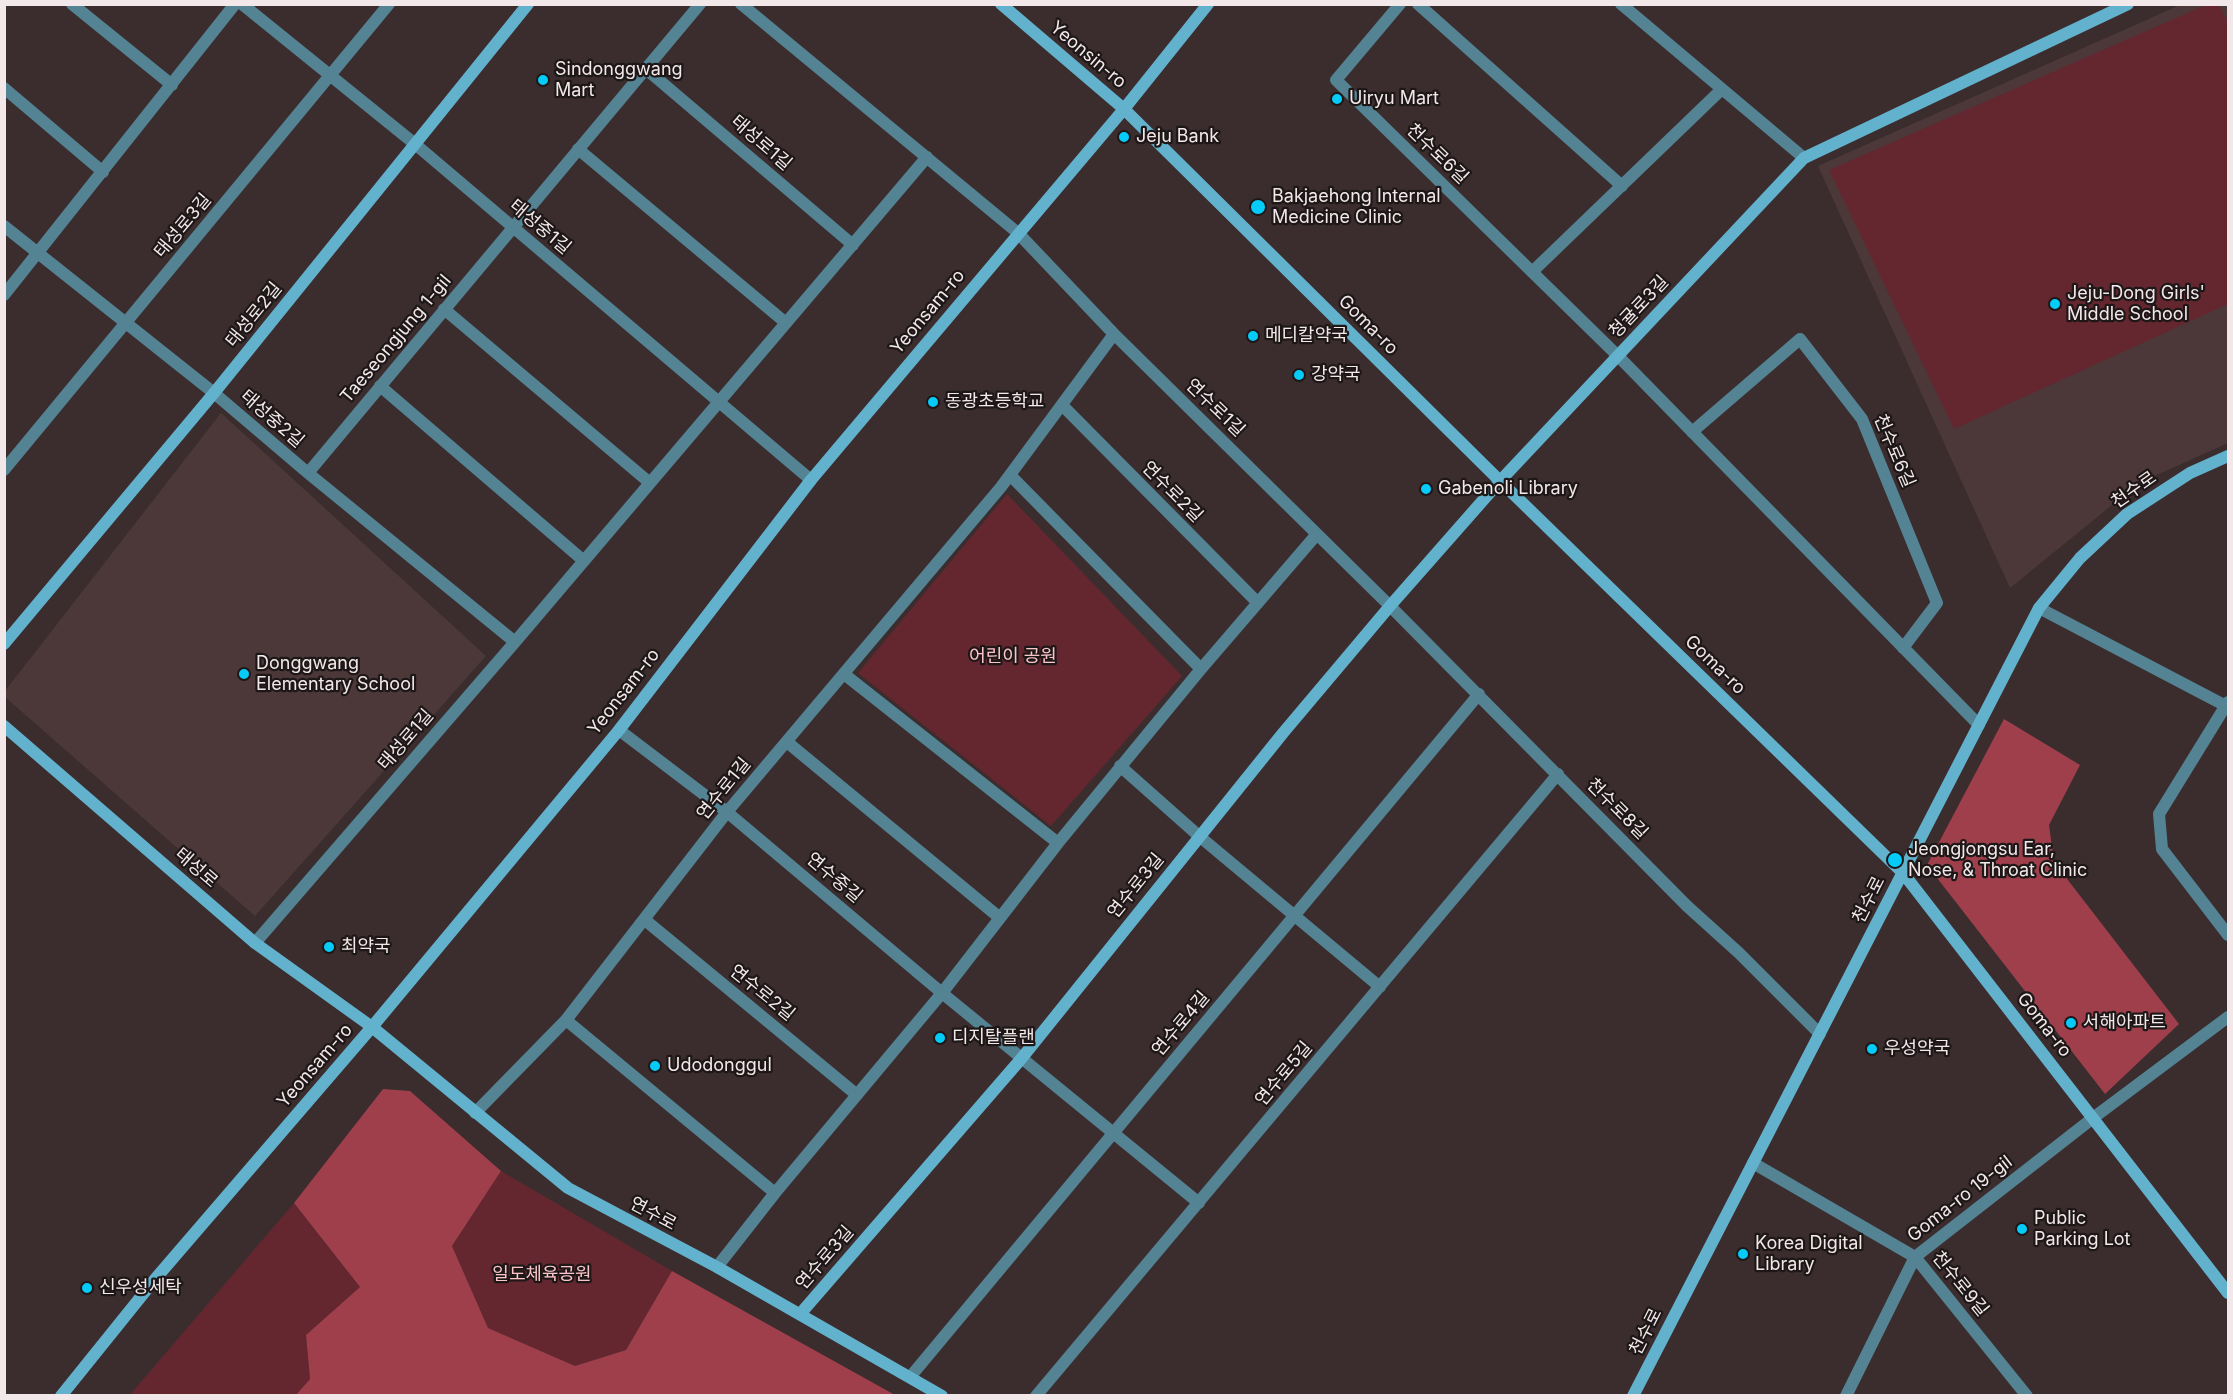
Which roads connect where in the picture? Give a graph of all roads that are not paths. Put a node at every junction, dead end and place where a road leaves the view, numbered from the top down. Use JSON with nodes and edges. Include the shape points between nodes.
{"nodes":[{"id":1,"x":72,"y":4,"type":"edge"},
{"id":2,"x":235,"y":4,"type":"edge"},
{"id":3,"x":242,"y":4,"type":"edge"},
{"id":4,"x":389,"y":4,"type":"edge"},
{"id":5,"x":528,"y":4,"type":"edge"},
{"id":6,"x":700,"y":4,"type":"edge"},
{"id":7,"x":741,"y":4,"type":"edge"},
{"id":8,"x":1001,"y":4,"type":"edge"},
{"id":9,"x":1208,"y":4,"type":"edge"},
{"id":10,"x":1400,"y":4,"type":"edge"},
{"id":11,"x":1418,"y":4,"type":"edge"},
{"id":12,"x":1621,"y":4,"type":"edge"},
{"id":13,"x":2128,"y":4,"type":"edge"},
{"id":14,"x":646,"y":69,"type":"junction"},
{"id":15,"x":331,"y":76,"type":"junction"},
{"id":16,"x":172,"y":85,"type":"junction"},
{"id":17,"x":4,"y":88,"type":"edge"},
{"id":18,"x":1722,"y":89,"type":"junction"},
{"id":19,"x":1125,"y":109,"type":"junction"},
{"id":20,"x":416,"y":144,"type":"junction"},
{"id":21,"x":578,"y":149,"type":"junction"},
{"id":22,"x":927,"y":157,"type":"junction"},
{"id":23,"x":1804,"y":158,"type":"junction"},
{"id":24,"x":104,"y":172,"type":"junction"},
{"id":25,"x":1622,"y":186,"type":"junction"},
{"id":26,"x":4,"y":226,"type":"edge"},
{"id":27,"x":512,"y":227,"type":"junction"},
{"id":28,"x":1018,"y":233,"type":"junction"},
{"id":29,"x":853,"y":245,"type":"junction"},
{"id":30,"x":39,"y":254,"type":"junction"},
{"id":31,"x":1532,"y":272,"type":"junction"},
{"id":32,"x":4,"y":295,"type":"edge"},
{"id":33,"x":444,"y":309,"type":"junction"},
{"id":34,"x":126,"y":323,"type":"junction"},
{"id":35,"x":786,"y":323,"type":"junction"},
{"id":36,"x":1114,"y":334,"type":"junction"},
{"id":37,"x":1618,"y":356,"type":"junction"},
{"id":38,"x":380,"y":386,"type":"junction"},
{"id":39,"x":214,"y":393,"type":"junction"},
{"id":40,"x":719,"y":402,"type":"junction"},
{"id":41,"x":1062,"y":405,"type":"junction"},
{"id":42,"x":1692,"y":432,"type":"junction"},
{"id":43,"x":2229,"y":456,"type":"edge"},
{"id":44,"x":4,"y":470,"type":"edge"},
{"id":45,"x":308,"y":473,"type":"junction"},
{"id":46,"x":1010,"y":475,"type":"junction"},
{"id":47,"x":812,"y":480,"type":"junction"},
{"id":48,"x":1500,"y":481,"type":"junction"},
{"id":49,"x":650,"y":483,"type":"junction"},
{"id":50,"x":1317,"y":534,"type":"junction"},
{"id":51,"x":584,"y":561,"type":"junction"},
{"id":52,"x":1258,"y":603,"type":"junction"},
{"id":53,"x":1390,"y":606,"type":"junction"},
{"id":54,"x":2039,"y":608,"type":"junction"},
{"id":55,"x":515,"y":642,"type":"junction"},
{"id":56,"x":4,"y":644,"type":"edge"},
{"id":57,"x":1903,"y":648,"type":"junction"},
{"id":58,"x":1201,"y":669,"type":"junction"},
{"id":59,"x":844,"y":674,"type":"junction"},
{"id":60,"x":1479,"y":694,"type":"junction"},
{"id":61,"x":2227,"y":705,"type":"edge"},
{"id":62,"x":1979,"y":725,"type":"junction"},
{"id":63,"x":4,"y":726,"type":"edge"},
{"id":64,"x":619,"y":730,"type":"junction"},
{"id":65,"x":787,"y":742,"type":"junction"},
{"id":66,"x":1120,"y":766,"type":"junction"},
{"id":67,"x":1558,"y":774,"type":"junction"},
{"id":68,"x":727,"y":812,"type":"junction"},
{"id":69,"x":1199,"y":836,"type":"junction"},
{"id":70,"x":1058,"y":843,"type":"junction"},
{"id":71,"x":1903,"y":873,"type":"junction"},
{"id":72,"x":1295,"y":915,"type":"junction"},
{"id":73,"x":1000,"y":918,"type":"junction"},
{"id":74,"x":645,"y":920,"type":"junction"},
{"id":75,"x":2229,"y":935,"type":"edge"},
{"id":76,"x":255,"y":943,"type":"junction"},
{"id":77,"x":1380,"y":987,"type":"junction"},
{"id":78,"x":942,"y":993,"type":"junction"},
{"id":79,"x":2229,"y":1017,"type":"edge"},
{"id":80,"x":566,"y":1020,"type":"junction"},
{"id":81,"x":372,"y":1027,"type":"junction"},
{"id":82,"x":1820,"y":1034,"type":"junction"},
{"id":83,"x":1021,"y":1059,"type":"junction"},
{"id":84,"x":857,"y":1095,"type":"junction"},
{"id":85,"x":476,"y":1113,"type":"junction"},
{"id":86,"x":2093,"y":1118,"type":"junction"},
{"id":87,"x":1113,"y":1134,"type":"junction"},
{"id":88,"x":1753,"y":1163,"type":"junction"},
{"id":89,"x":775,"y":1193,"type":"junction"},
{"id":90,"x":1199,"y":1203,"type":"junction"},
{"id":91,"x":1915,"y":1257,"type":"junction"},
{"id":92,"x":717,"y":1267,"type":"junction"},
{"id":93,"x":2229,"y":1293,"type":"edge"},
{"id":94,"x":801,"y":1313,"type":"junction"},
{"id":95,"x":911,"y":1376,"type":"junction"},
{"id":96,"x":61,"y":1395,"type":"edge"},
{"id":97,"x":942,"y":1395,"type":"edge"},
{"id":98,"x":1036,"y":1395,"type":"edge"},
{"id":99,"x":1633,"y":1395,"type":"edge"},
{"id":100,"x":1846,"y":1395,"type":"edge"},
{"id":101,"x":2027,"y":1395,"type":"edge"}],
"edges":[{"from":1,"to":16,"type":"street"},
{"from":2,"to":16,"type":"street"},
{"from":3,"to":15,"type":"street","name":"태성중1길"},
{"from":4,"to":15,"type":"street","name":"태성로3길"},
{"from":5,"to":20,"type":"street","name":"태성로2길"},
{"from":6,"to":14,"type":"street","name":"Taeseongjung 1-gil"},
{"from":7,"to":22,"type":"street"},
{"from":8,"to":19,"type":"street","name":"Yeonsin-ro"},
{"from":9,"to":19,"type":"street","name":"Yeonsam-ro"},
{"from":10,"to":31,"type":"street","name":"천수로6길","via":[[1336,80]]},
{"from":11,"to":25,"type":"street"},
{"from":12,"to":18,"type":"street"},
{"from":13,"to":23,"type":"street","name":"청귤로3길"},
{"from":14,"to":21,"type":"street","name":"Taeseongjung 1-gil"},
{"from":14,"to":29,"type":"street","name":"태성로1길"},
{"from":15,"to":20,"type":"street","name":"태성중1길"},
{"from":15,"to":34,"type":"street","name":"태성로3길"},
{"from":16,"to":24,"type":"street"},
{"from":17,"to":24,"type":"street"},
{"from":18,"to":23,"type":"street"},
{"from":18,"to":25,"type":"street"},
{"from":19,"to":28,"type":"street","name":"Yeonsam-ro"},
{"from":19,"to":48,"type":"street","name":"Goma-ro"},
{"from":20,"to":27,"type":"street","name":"태성중1길"},
{"from":20,"to":39,"type":"street","name":"태성로2길"},
{"from":21,"to":27,"type":"street","name":"Taeseongjung 1-gil"},
{"from":21,"to":35,"type":"street"},
{"from":22,"to":28,"type":"street"},
{"from":22,"to":29,"type":"street","name":"태성로1길"},
{"from":23,"to":37,"type":"street","name":"청귤로3길"},
{"from":24,"to":30,"type":"street"},
{"from":25,"to":31,"type":"street"},
{"from":26,"to":30,"type":"street","name":"태성중2길"},
{"from":27,"to":33,"type":"street","name":"Taeseongjung 1-gil"},
{"from":27,"to":40,"type":"street","name":"태성중1길"},
{"from":28,"to":36,"type":"street","name":"연수로1길"},
{"from":28,"to":47,"type":"street","name":"Yeonsam-ro"},
{"from":29,"to":35,"type":"street","name":"태성로1길"},
{"from":30,"to":32,"type":"street"},
{"from":30,"to":34,"type":"street","name":"태성중2길"},
{"from":31,"to":37,"type":"street","name":"천수로6길"},
{"from":33,"to":38,"type":"street","name":"Taeseongjung 1-gil"},
{"from":33,"to":49,"type":"street"},
{"from":34,"to":39,"type":"street","name":"태성중2길"},
{"from":34,"to":44,"type":"street","name":"태성로3길"},
{"from":35,"to":40,"type":"street","name":"태성로1길"},
{"from":36,"to":41,"type":"street","name":"연수로1길"},
{"from":36,"to":50,"type":"street","name":"연수로1길"},
{"from":37,"to":42,"type":"street","name":"천수로6길"},
{"from":37,"to":48,"type":"street","name":"청귤로3길"},
{"from":38,"to":45,"type":"street","name":"Taeseongjung 1-gil"},
{"from":38,"to":51,"type":"street"},
{"from":39,"to":45,"type":"street","name":"태성중2길"},
{"from":39,"to":56,"type":"street","name":"태성로2길"},
{"from":40,"to":47,"type":"street","name":"태성중1길"},
{"from":40,"to":49,"type":"street","name":"태성로1길"},
{"from":41,"to":46,"type":"street","name":"연수로1길"},
{"from":41,"to":52,"type":"street","name":"연수로2길"},
{"from":42,"to":57,"type":"street","name":"천수로6길"},
{"from":42,"to":57,"type":"street","name":"천수로6길","via":[[1800,339],[1862,419],[1937,603]]},
{"from":43,"to":54,"type":"street","name":"천수로","via":[[2190,473],[2127,514],[2080,558]]},
{"from":45,"to":55,"type":"street","name":"태성중2길"},
{"from":46,"to":58,"type":"street"},
{"from":46,"to":59,"type":"street","name":"연수로1길"},
{"from":47,"to":64,"type":"street","name":"Yeonsam-ro"},
{"from":48,"to":53,"type":"street","name":"연수로3길"},
{"from":48,"to":71,"type":"street","name":"Goma-ro"},
{"from":49,"to":51,"type":"street","name":"태성로1길"},
{"from":50,"to":52,"type":"street"},
{"from":50,"to":53,"type":"street","name":"연수로1길"},
{"from":51,"to":55,"type":"street","name":"태성로1길"},
{"from":52,"to":58,"type":"street"},
{"from":53,"to":60,"type":"street","name":"천수로8길"},
{"from":53,"to":69,"type":"street","name":"연수로3길"},
{"from":54,"to":61,"type":"street"},
{"from":54,"to":62,"type":"street","name":"천수로"},
{"from":55,"to":76,"type":"street","name":"태성로1길"},
{"from":57,"to":62,"type":"street","name":"천수로6길"},
{"from":58,"to":66,"type":"street"},
{"from":59,"to":65,"type":"street","name":"연수로1길"},
{"from":59,"to":70,"type":"street"},
{"from":60,"to":67,"type":"street","name":"천수로8길"},
{"from":60,"to":72,"type":"street","name":"연수로4길"},
{"from":61,"to":75,"type":"street","via":[[2159,814],[2162,849]]},
{"from":62,"to":71,"type":"street","name":"천수로"},
{"from":63,"to":76,"type":"street","name":"태성로"},
{"from":64,"to":68,"type":"street","name":"연수중길"},
{"from":64,"to":81,"type":"street","name":"Yeonsam-ro"},
{"from":65,"to":68,"type":"street","name":"연수로1길"},
{"from":65,"to":73,"type":"street"},
{"from":66,"to":69,"type":"street"},
{"from":66,"to":70,"type":"street"},
{"from":67,"to":77,"type":"street","name":"연수로5길"},
{"from":67,"to":82,"type":"street","name":"천수로8길"},
{"from":68,"to":74,"type":"street","name":"연수로1길"},
{"from":68,"to":78,"type":"street","name":"연수중길"},
{"from":69,"to":72,"type":"street"},
{"from":69,"to":83,"type":"street","name":"연수로3길"},
{"from":70,"to":73,"type":"street"},
{"from":71,"to":82,"type":"street","name":"천수로"},
{"from":71,"to":86,"type":"street","name":"Goma-ro"},
{"from":72,"to":77,"type":"street"},
{"from":72,"to":87,"type":"street","name":"연수로4길"},
{"from":73,"to":78,"type":"street"},
{"from":74,"to":80,"type":"street","name":"연수로1길"},
{"from":74,"to":84,"type":"street","name":"연수로2길"},
{"from":76,"to":81,"type":"street","name":"태성로"},
{"from":77,"to":90,"type":"street","name":"연수로5길"},
{"from":78,"to":83,"type":"street","name":"연수중길"},
{"from":78,"to":84,"type":"street"},
{"from":79,"to":86,"type":"street","name":"Goma-ro 19-gil"},
{"from":80,"to":85,"type":"street","name":"연수로1길"},
{"from":80,"to":89,"type":"street"},
{"from":81,"to":85,"type":"street","name":"연수로"},
{"from":81,"to":96,"type":"street","name":"Yeonsam-ro"},
{"from":82,"to":88,"type":"street","name":"천수로"},
{"from":83,"to":87,"type":"street","name":"연수중길"},
{"from":83,"to":94,"type":"street","name":"연수로3길"},
{"from":84,"to":89,"type":"street"},
{"from":85,"to":92,"type":"street","name":"연수로","via":[[568,1188]]},
{"from":86,"to":91,"type":"street","name":"Goma-ro 19-gil"},
{"from":86,"to":93,"type":"street","name":"Goma-ro"},
{"from":87,"to":90,"type":"street","name":"연수중길"},
{"from":87,"to":95,"type":"street","name":"연수로4길"},
{"from":88,"to":91,"type":"street","name":"천수로9길"},
{"from":88,"to":99,"type":"street","name":"천수로"},
{"from":89,"to":92,"type":"street"},
{"from":90,"to":98,"type":"street","name":"연수로5길"},
{"from":91,"to":100,"type":"street","name":"Goma-ro 19-gil"},
{"from":91,"to":101,"type":"street","name":"천수로9길"},
{"from":92,"to":94,"type":"street","name":"연수로"},
{"from":94,"to":95,"type":"street","name":"연수로"},
{"from":95,"to":97,"type":"street","name":"연수로"}]}
